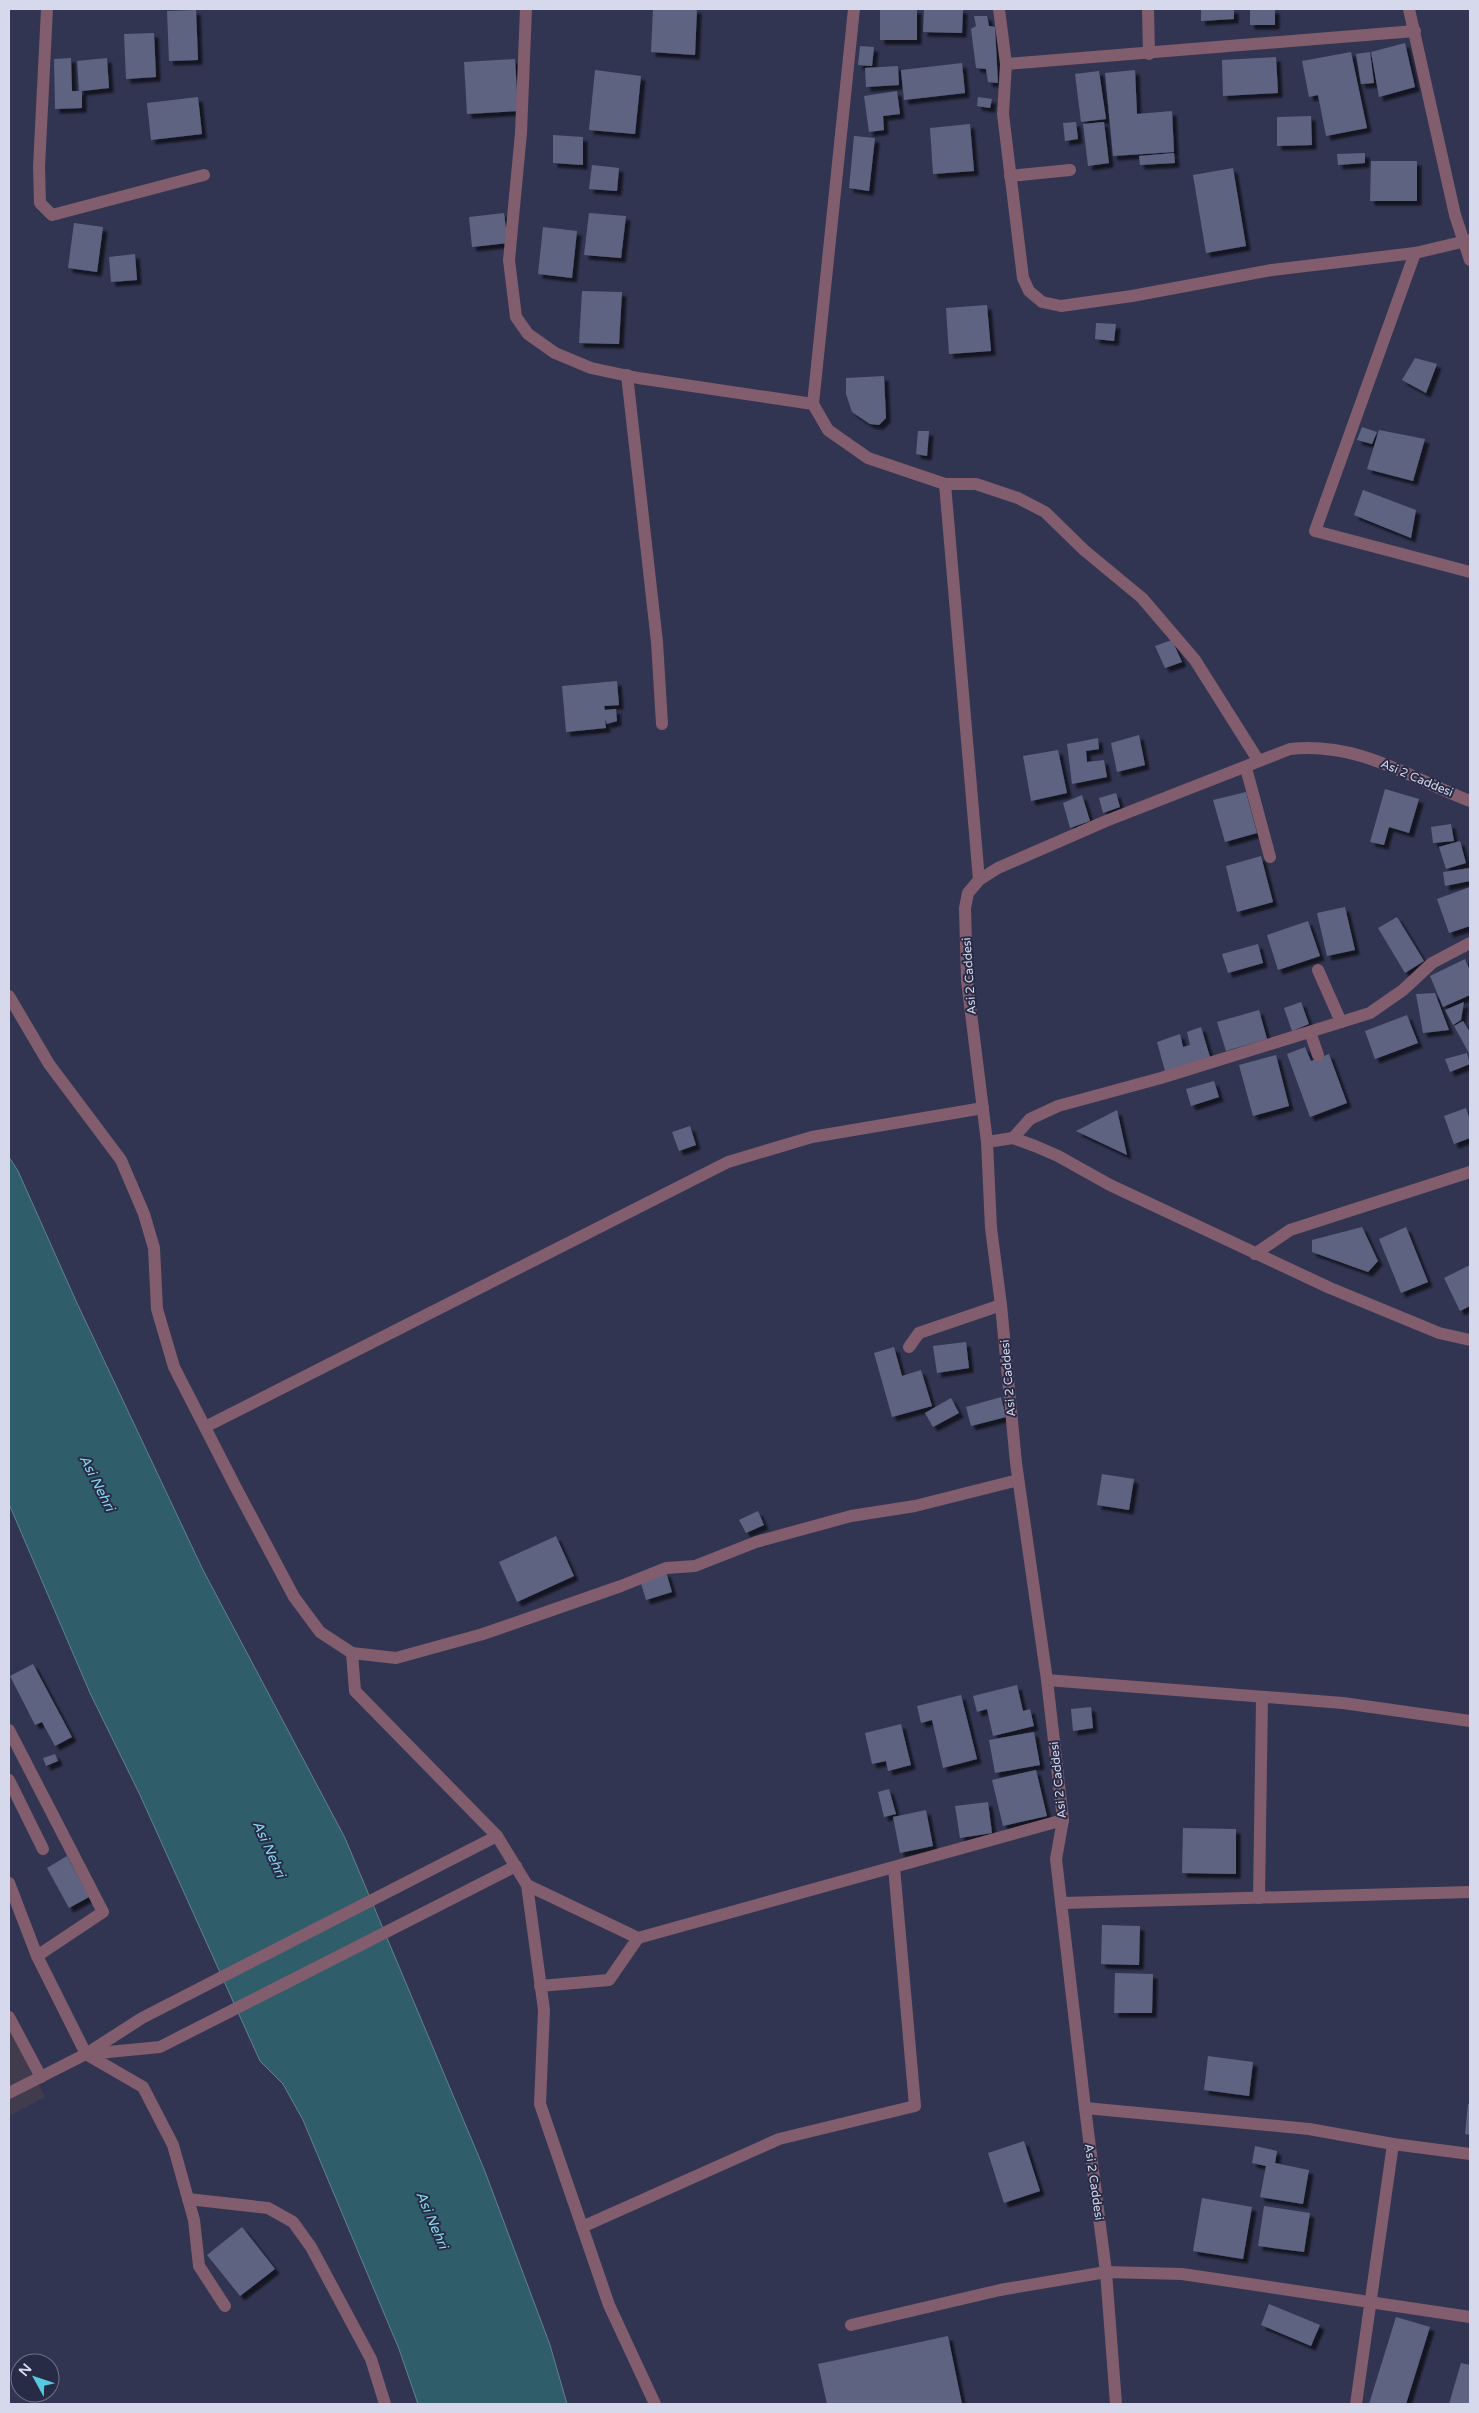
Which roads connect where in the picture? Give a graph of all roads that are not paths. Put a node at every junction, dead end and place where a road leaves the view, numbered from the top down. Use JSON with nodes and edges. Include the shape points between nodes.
{"nodes":[{"id":1,"x":47,"y":9,"type":"edge"},
{"id":2,"x":526,"y":9,"type":"edge"},
{"id":3,"x":854,"y":9,"type":"edge"},
{"id":4,"x":999,"y":9,"type":"edge"},
{"id":5,"x":1148,"y":9,"type":"edge"},
{"id":6,"x":1409,"y":9,"type":"edge"},
{"id":7,"x":1415,"y":31,"type":"junction"},
{"id":8,"x":1149,"y":54,"type":"junction"},
{"id":9,"x":1006,"y":64,"type":"junction"},
{"id":10,"x":1070,"y":170,"type":"dead end"},
{"id":11,"x":204,"y":175,"type":"dead end"},
{"id":12,"x":1010,"y":176,"type":"junction"},
{"id":13,"x":1468,"y":241,"type":"edge"},
{"id":14,"x":1415,"y":253,"type":"junction"},
{"id":15,"x":1470,"y":260,"type":"edge"},
{"id":16,"x":627,"y":375,"type":"junction"},
{"id":17,"x":813,"y":404,"type":"junction"},
{"id":18,"x":945,"y":484,"type":"junction"},
{"id":19,"x":1470,"y":572,"type":"edge"},
{"id":20,"x":662,"y":724,"type":"dead end"},
{"id":21,"x":1258,"y":760,"type":"junction"},
{"id":22,"x":1246,"y":768,"type":"junction"},
{"id":23,"x":1470,"y":801,"type":"edge"},
{"id":24,"x":1270,"y":856,"type":"dead end"},
{"id":25,"x":979,"y":880,"type":"junction"},
{"id":26,"x":1469,"y":947,"type":"edge"},
{"id":27,"x":1318,"y":970,"type":"dead end"},
{"id":28,"x":9,"y":996,"type":"edge"},
{"id":29,"x":1341,"y":1022,"type":"junction"},
{"id":30,"x":1310,"y":1032,"type":"junction"},
{"id":31,"x":1318,"y":1055,"type":"dead end"},
{"id":32,"x":983,"y":1108,"type":"junction"},
{"id":33,"x":1013,"y":1138,"type":"junction"},
{"id":34,"x":987,"y":1142,"type":"junction"},
{"id":35,"x":1470,"y":1172,"type":"edge"},
{"id":36,"x":1255,"y":1254,"type":"junction"},
{"id":37,"x":1001,"y":1305,"type":"junction"},
{"id":38,"x":1470,"y":1340,"type":"edge"},
{"id":39,"x":909,"y":1347,"type":"dead end"},
{"id":40,"x":205,"y":1427,"type":"junction"},
{"id":41,"x":1018,"y":1480,"type":"junction"},
{"id":42,"x":352,"y":1653,"type":"junction"},
{"id":43,"x":1047,"y":1680,"type":"junction"},
{"id":44,"x":1262,"y":1698,"type":"junction"},
{"id":45,"x":1470,"y":1721,"type":"edge"},
{"id":46,"x":9,"y":1730,"type":"edge"},
{"id":47,"x":9,"y":1780,"type":"edge"},
{"id":48,"x":1063,"y":1820,"type":"junction"},
{"id":49,"x":498,"y":1836,"type":"junction"},
{"id":50,"x":42,"y":1849,"type":"dead end"},
{"id":51,"x":516,"y":1866,"type":"junction"},
{"id":52,"x":894,"y":1867,"type":"junction"},
{"id":53,"x":9,"y":1883,"type":"edge"},
{"id":54,"x":527,"y":1885,"type":"junction"},
{"id":55,"x":1470,"y":1892,"type":"edge"},
{"id":56,"x":1259,"y":1898,"type":"junction"},
{"id":57,"x":1062,"y":1903,"type":"junction"},
{"id":58,"x":638,"y":1938,"type":"junction"},
{"id":59,"x":37,"y":1956,"type":"junction"},
{"id":60,"x":540,"y":1986,"type":"junction"},
{"id":61,"x":9,"y":2016,"type":"edge"},
{"id":62,"x":86,"y":2054,"type":"junction"},
{"id":63,"x":41,"y":2077,"type":"junction"},
{"id":64,"x":9,"y":2093,"type":"edge"},
{"id":65,"x":1085,"y":2108,"type":"junction"},
{"id":66,"x":1393,"y":2144,"type":"junction"},
{"id":67,"x":1470,"y":2154,"type":"edge"},
{"id":68,"x":188,"y":2199,"type":"junction"},
{"id":69,"x":582,"y":2227,"type":"junction"},
{"id":70,"x":1106,"y":2272,"type":"junction"},
{"id":71,"x":1370,"y":2300,"type":"junction"},
{"id":72,"x":225,"y":2306,"type":"dead end"},
{"id":73,"x":1470,"y":2317,"type":"edge"},
{"id":74,"x":851,"y":2325,"type":"dead end"},
{"id":75,"x":384,"y":2404,"type":"edge"},
{"id":76,"x":655,"y":2404,"type":"edge"},
{"id":77,"x":1116,"y":2404,"type":"edge"},
{"id":78,"x":1356,"y":2404,"type":"edge"}],
"edges":[{"from":1,"to":11,"type":"street","via":[[40,203],[52,215]]},
{"from":2,"to":16,"type":"street","via":[[521,133],[509,260],[516,317],[528,334],[555,353],[591,368]]},
{"from":3,"to":17,"type":"street"},
{"from":4,"to":9,"type":"street"},
{"from":5,"to":8,"type":"street"},
{"from":6,"to":7,"type":"street"},
{"from":7,"to":8,"type":"street"},
{"from":7,"to":13,"type":"street","via":[[1455,216]]},
{"from":8,"to":9,"type":"street"},
{"from":9,"to":12,"type":"street","via":[[1003,114]]},
{"from":10,"to":12,"type":"street"},
{"from":12,"to":14,"type":"street","via":[[1023,278],[1029,291],[1042,302],[1061,306],[1272,270]]},
{"from":13,"to":14,"type":"street"},
{"from":13,"to":15,"type":"street"},
{"from":14,"to":19,"type":"street","via":[[1315,531]]},
{"from":16,"to":17,"type":"street"},
{"from":16,"to":20,"type":"street","via":[[657,642]]},
{"from":17,"to":18,"type":"street","via":[[828,430],[868,458]]},
{"from":18,"to":21,"type":"street","via":[[976,484],[1018,498],[1045,512],[1084,550],[1142,598],[1195,660]]},
{"from":18,"to":25,"type":"street"},
{"from":21,"to":22,"type":"street","name":"Asi 2 Caddesi"},
{"from":21,"to":23,"type":"street","name":"Asi 2 Caddesi","via":[[1290,749],[1310,747],[1341,751],[1384,762]]},
{"from":22,"to":24,"type":"street"},
{"from":22,"to":25,"type":"street","name":"Asi 2 Caddesi","via":[[1096,825],[998,868]]},
{"from":25,"to":32,"type":"street","name":"Asi 2 Caddesi","via":[[968,893],[965,908],[967,981]]},
{"from":26,"to":29,"type":"street","via":[[1432,963],[1403,990],[1370,1013]]},
{"from":27,"to":29,"type":"street"},
{"from":28,"to":40,"type":"street","via":[[49,1064],[121,1160],[144,1214],[154,1248],[156,1309],[174,1368]]},
{"from":29,"to":30,"type":"street"},
{"from":30,"to":31,"type":"street"},
{"from":30,"to":33,"type":"street","via":[[1058,1106],[1030,1119]]},
{"from":32,"to":34,"type":"street","name":"Asi 2 Caddesi"},
{"from":32,"to":40,"type":"street","via":[[812,1137],[728,1162]]},
{"from":33,"to":34,"type":"street"},
{"from":33,"to":36,"type":"street","via":[[1058,1156],[1110,1185]]},
{"from":34,"to":37,"type":"street","name":"Asi 2 Caddesi","via":[[991,1228]]},
{"from":35,"to":36,"type":"street","via":[[1290,1230]]},
{"from":36,"to":38,"type":"street","via":[[1439,1333]]},
{"from":37,"to":39,"type":"street","via":[[919,1333]]},
{"from":37,"to":41,"type":"street","name":"Asi 2 Caddesi"},
{"from":40,"to":42,"type":"street","via":[[294,1597],[320,1632]]},
{"from":41,"to":42,"type":"street","via":[[915,1506],[851,1516],[756,1542],[695,1566],[666,1568],[482,1634],[396,1658]]},
{"from":41,"to":43,"type":"street","name":"Asi 2 Caddesi"},
{"from":42,"to":49,"type":"street","via":[[355,1690]]},
{"from":43,"to":44,"type":"street"},
{"from":43,"to":48,"type":"street","name":"Asi 2 Caddesi"},
{"from":44,"to":45,"type":"street","via":[[1343,1703]]},
{"from":44,"to":56,"type":"street"},
{"from":46,"to":59,"type":"street","via":[[103,1912]]},
{"from":47,"to":50,"type":"street"},
{"from":48,"to":52,"type":"street"},
{"from":48,"to":57,"type":"street","name":"Asi 2 Caddesi","via":[[1056,1858]]},
{"from":49,"to":51,"type":"street"},
{"from":49,"to":62,"type":"street","via":[[142,2018]]},
{"from":51,"to":54,"type":"street"},
{"from":51,"to":62,"type":"street","via":[[160,2047]]},
{"from":52,"to":58,"type":"street"},
{"from":52,"to":69,"type":"street","via":[[915,2106],[779,2139]]},
{"from":53,"to":59,"type":"street"},
{"from":54,"to":58,"type":"street"},
{"from":54,"to":60,"type":"street"},
{"from":55,"to":56,"type":"street"},
{"from":56,"to":57,"type":"street"},
{"from":57,"to":65,"type":"street","name":"Asi 2 Caddesi"},
{"from":58,"to":60,"type":"street","via":[[609,1980]]},
{"from":59,"to":62,"type":"street"},
{"from":60,"to":69,"type":"street","via":[[544,2010],[540,2104]]},
{"from":61,"to":63,"type":"street"},
{"from":62,"to":63,"type":"street"},
{"from":62,"to":68,"type":"street","via":[[144,2087],[172,2145]]},
{"from":63,"to":64,"type":"street"},
{"from":65,"to":66,"type":"street","via":[[1309,2128]]},
{"from":65,"to":70,"type":"street","name":"Asi 2 Caddesi"},
{"from":66,"to":67,"type":"street"},
{"from":66,"to":71,"type":"street"},
{"from":68,"to":72,"type":"street","via":[[194,2220],[199,2266]]},
{"from":68,"to":75,"type":"street","via":[[268,2208],[293,2222],[371,2359]]},
{"from":69,"to":76,"type":"street","via":[[609,2305]]},
{"from":70,"to":71,"type":"street","via":[[1182,2274],[1315,2295]]},
{"from":70,"to":74,"type":"street","via":[[1000,2290]]},
{"from":70,"to":77,"type":"street","name":"Asi 2 Caddesi"},
{"from":71,"to":73,"type":"street"},
{"from":71,"to":78,"type":"street"}]}
